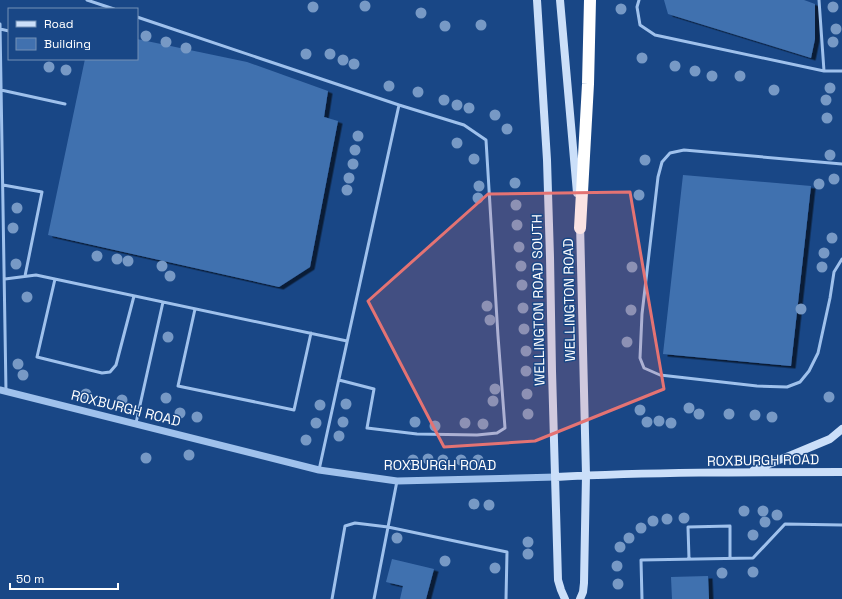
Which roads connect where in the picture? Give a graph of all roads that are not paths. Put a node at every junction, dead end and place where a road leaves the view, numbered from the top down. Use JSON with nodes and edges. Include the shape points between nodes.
{"nodes":[{"id":1,"x":87,"y":0,"type":"edge"},
{"id":2,"x":537,"y":0,"type":"edge"},
{"id":3,"x":560,"y":0,"type":"edge"},
{"id":4,"x":590,"y":0,"type":"edge"},
{"id":5,"x":639,"y":0,"type":"edge"},
{"id":6,"x":819,"y":0,"type":"edge"},
{"id":7,"x":111,"y":8,"type":"edge"},
{"id":8,"x":138,"y":17,"type":"edge"},
{"id":9,"x":0,"y":24,"type":"edge"},
{"id":10,"x":0,"y":29,"type":"edge"},
{"id":11,"x":824,"y":71,"type":"junction"},
{"id":12,"x":842,"y":71,"type":"edge"},
{"id":13,"x":1,"y":90,"type":"junction"},
{"id":14,"x":65,"y":104,"type":"dead end"},
{"id":15,"x":399,"y":105,"type":"junction"},
{"id":16,"x":842,"y":164,"type":"edge"},
{"id":17,"x":3,"y":185,"type":"junction"},
{"id":18,"x":580,"y":228,"type":"junction"},
{"id":19,"x":842,"y":259,"type":"edge"},
{"id":20,"x":25,"y":276,"type":"junction"},
{"id":21,"x":4,"y":279,"type":"junction"},
{"id":22,"x":55,"y":279,"type":"junction"},
{"id":23,"x":134,"y":296,"type":"junction"},
{"id":24,"x":163,"y":302,"type":"junction"},
{"id":25,"x":195,"y":309,"type":"junction"},
{"id":26,"x":311,"y":334,"type":"junction"},
{"id":27,"x":347,"y":341,"type":"junction"},
{"id":28,"x":339,"y":380,"type":"junction"},
{"id":29,"x":3,"y":391,"type":"edge"},
{"id":30,"x":136,"y":424,"type":"junction"},
{"id":31,"x":842,"y":429,"type":"edge"},
{"id":32,"x":319,"y":470,"type":"junction"},
{"id":33,"x":747,"y":472,"type":"junction"},
{"id":34,"x":842,"y":472,"type":"edge"},
{"id":35,"x":586,"y":476,"type":"junction"},
{"id":36,"x":556,"y":477,"type":"junction"},
{"id":37,"x":396,"y":481,"type":"junction"},
{"id":38,"x":842,"y":525,"type":"edge"},
{"id":39,"x":388,"y":527,"type":"junction"},
{"id":40,"x":730,"y":558,"type":"junction"},
{"id":41,"x":689,"y":559,"type":"junction"},
{"id":42,"x":332,"y":599,"type":"edge"},
{"id":43,"x":374,"y":599,"type":"edge"},
{"id":44,"x":506,"y":599,"type":"edge"},
{"id":45,"x":565,"y":599,"type":"edge"},
{"id":46,"x":580,"y":599,"type":"edge"},
{"id":47,"x":642,"y":599,"type":"edge"}],
"edges":[{"from":1,"to":7,"type":"lane"},
{"from":2,"to":36,"type":"main road","name":"WELLINGTON ROAD SOUTH","via":[[547,160]]},
{"from":3,"to":18,"type":"main road","name":"WELLINGTON ROAD"},
{"from":4,"to":18,"type":"highway"},
{"from":5,"to":11,"type":"lane","via":[[637,7],[640,25],[655,34]]},
{"from":6,"to":11,"type":"lane"},
{"from":8,"to":15,"type":"lane"},
{"from":9,"to":10,"type":"lane"},
{"from":10,"to":13,"type":"lane"},
{"from":11,"to":12,"type":"lane"},
{"from":13,"to":14,"type":"lane"},
{"from":13,"to":17,"type":"lane"},
{"from":15,"to":27,"type":"lane"},
{"from":15,"to":28,"type":"lane","via":[[464,125],[486,140],[505,428],[497,433],[477,435],[418,434],[367,428],[374,389]]},
{"from":16,"to":19,"type":"lane","via":[[684,150],[670,153],[662,162],[658,177],[642,314],[640,358],[644,368],[660,375],[757,386],[786,387],[800,382],[818,353],[834,272]]},
{"from":17,"to":20,"type":"lane","via":[[42,192]]},
{"from":17,"to":21,"type":"lane"},
{"from":18,"to":35,"type":"main road","name":"WELLINGTON ROAD"},
{"from":20,"to":21,"type":"lane"},
{"from":20,"to":22,"type":"lane","via":[[36,275]]},
{"from":21,"to":29,"type":"lane"},
{"from":22,"to":23,"type":"lane"},
{"from":22,"to":23,"type":"lane","via":[[37,357],[102,374],[110,372],[116,365]]},
{"from":23,"to":24,"type":"lane"},
{"from":24,"to":25,"type":"lane"},
{"from":24,"to":30,"type":"lane"},
{"from":25,"to":26,"type":"lane"},
{"from":25,"to":26,"type":"lane","via":[[178,386],[294,410]]},
{"from":26,"to":27,"type":"lane"},
{"from":27,"to":28,"type":"lane"},
{"from":28,"to":32,"type":"lane"},
{"from":29,"to":30,"type":"street","name":"ROXBURGH ROAD"},
{"from":30,"to":32,"type":"street","name":"ROXBURGH ROAD"},
{"from":31,"to":33,"type":"main road","via":[[830,439]]},
{"from":32,"to":37,"type":"street","name":"ROXBURGH ROAD"},
{"from":33,"to":34,"type":"main road","name":"ROXBURGH ROAD"},
{"from":33,"to":35,"type":"main road","name":"ROXBURGH ROAD"},
{"from":35,"to":36,"type":"main road","name":"ROXBURGH ROAD"},
{"from":35,"to":46,"type":"main road","name":"WELLINGTON ROAD","via":[[584,583]]},
{"from":36,"to":37,"type":"street","name":"ROXBURGH ROAD"},
{"from":36,"to":45,"type":"main road","name":"WELLINGTON ROAD SOUTH","via":[[558,580]]},
{"from":37,"to":39,"type":"lane"},
{"from":38,"to":40,"type":"lane","via":[[784,524],[753,558]]},
{"from":39,"to":42,"type":"lane","via":[[355,523],[345,526]]},
{"from":39,"to":43,"type":"lane"},
{"from":39,"to":44,"type":"lane","via":[[507,552]]},
{"from":40,"to":41,"type":"lane"},
{"from":40,"to":41,"type":"lane","via":[[730,526],[688,527]]},
{"from":41,"to":47,"type":"lane","via":[[641,560]]}]}
